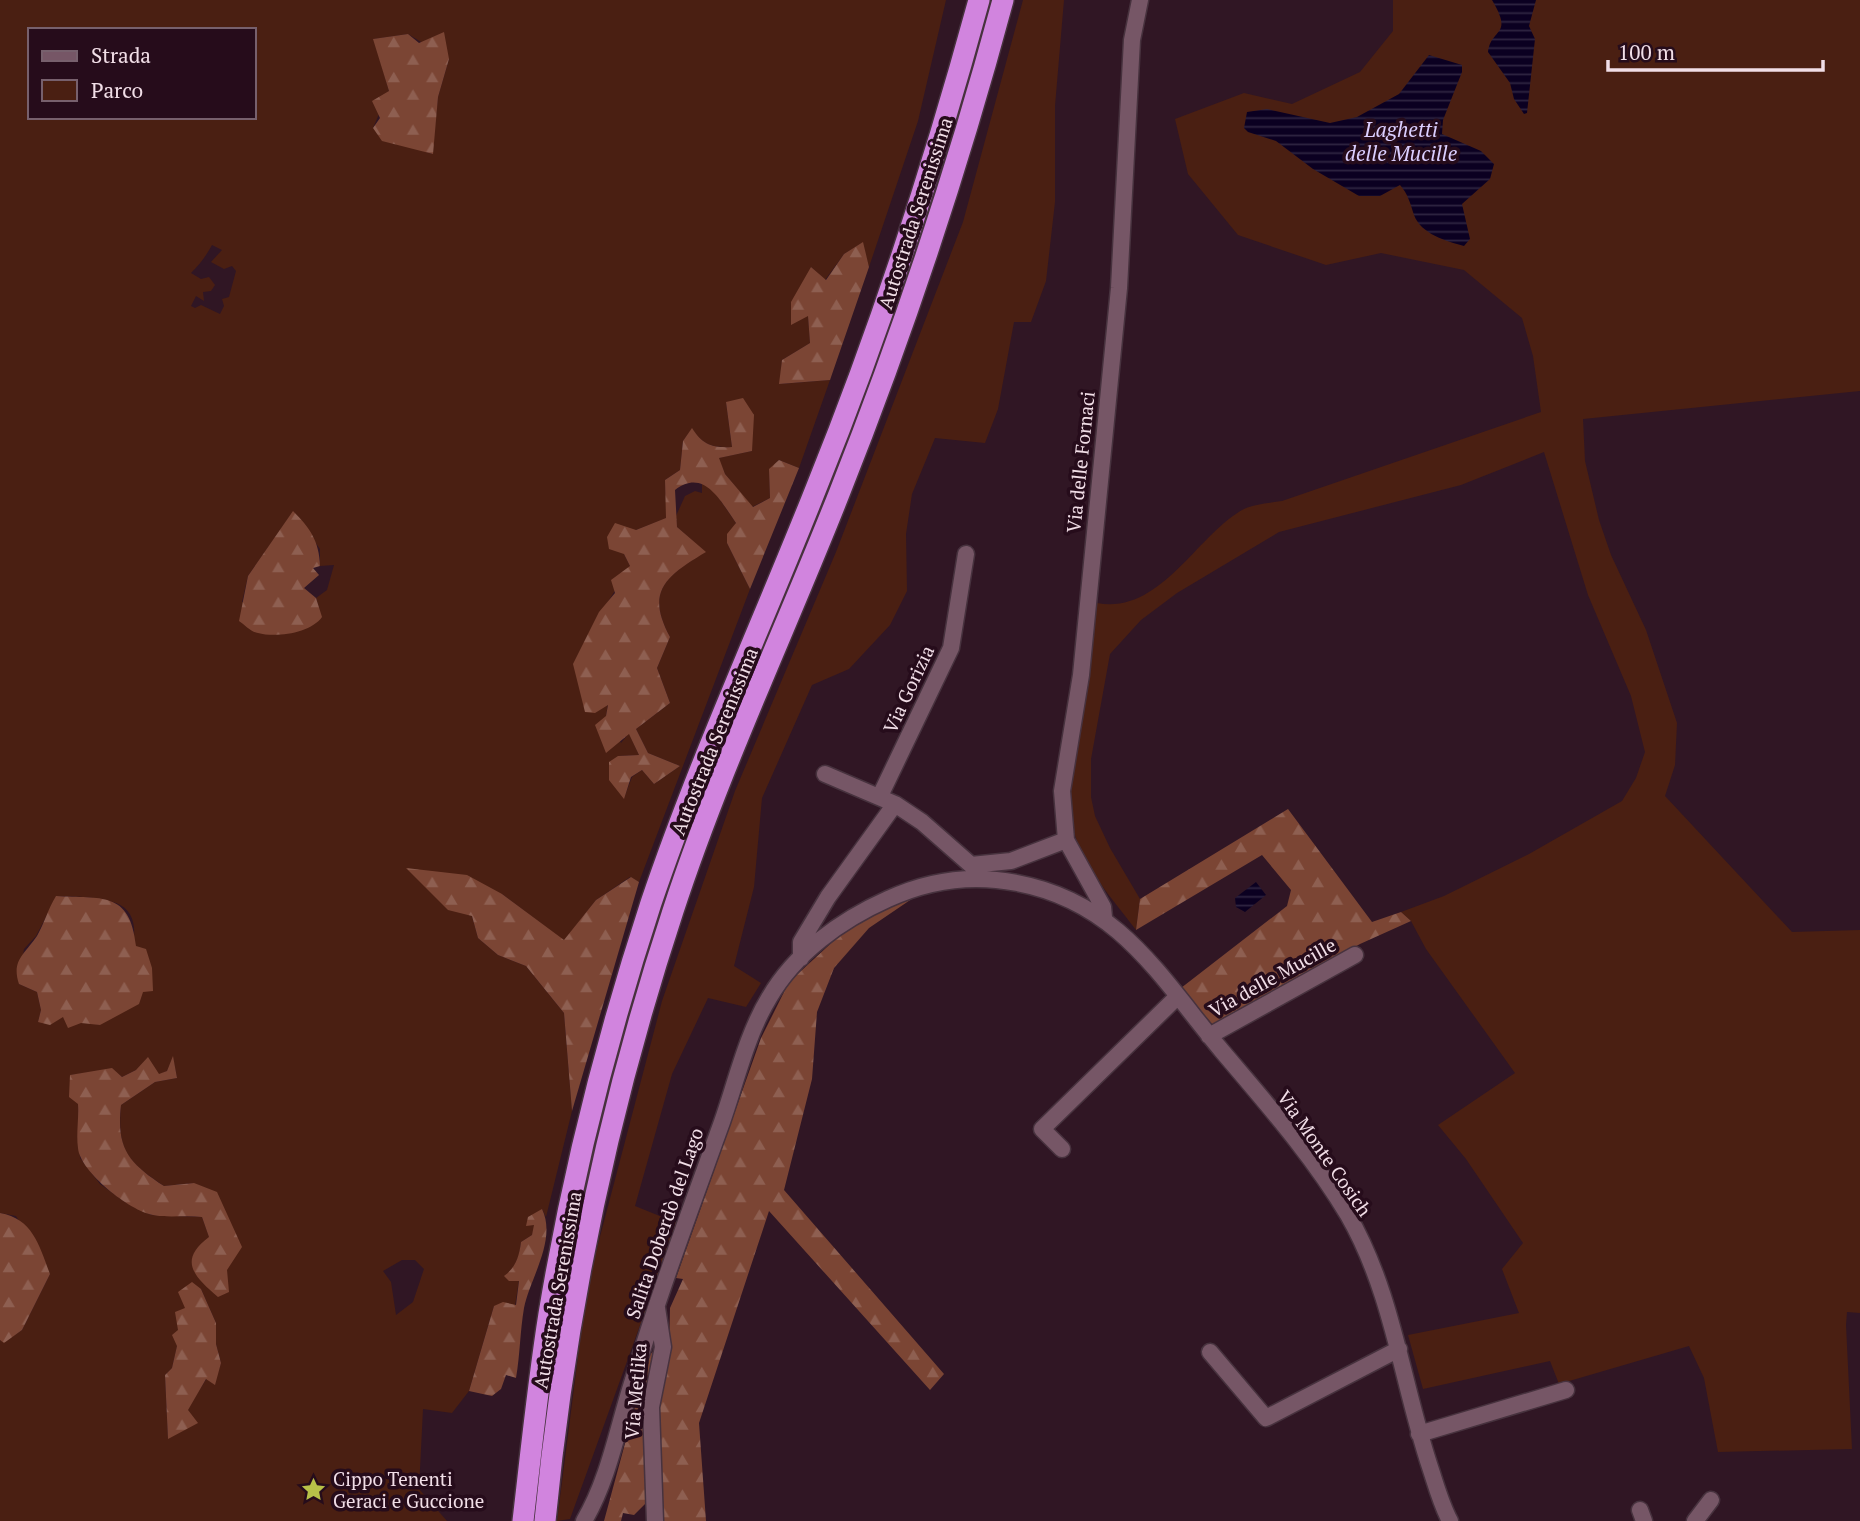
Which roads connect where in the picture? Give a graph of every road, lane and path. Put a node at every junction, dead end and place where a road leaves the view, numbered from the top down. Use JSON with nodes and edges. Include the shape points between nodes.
{"nodes":[{"id":1,"x":979,"y":0,"type":"edge"},
{"id":2,"x":1003,"y":0,"type":"edge"},
{"id":3,"x":1140,"y":0,"type":"edge"},
{"id":4,"x":966,"y":554,"type":"dead end"},
{"id":5,"x":825,"y":774,"type":"dead end"},
{"id":6,"x":880,"y":796,"type":"junction"},
{"id":7,"x":895,"y":804,"type":"junction"},
{"id":8,"x":1066,"y":840,"type":"junction"},
{"id":9,"x":1104,"y":917,"type":"junction"},
{"id":10,"x":1355,"y":955,"type":"dead end"},
{"id":11,"x":801,"y":958,"type":"junction"},
{"id":12,"x":1178,"y":996,"type":"junction"},
{"id":13,"x":1209,"y":1036,"type":"junction"},
{"id":14,"x":1062,"y":1149,"type":"dead end"},
{"id":15,"x":656,"y":1306,"type":"junction"},
{"id":16,"x":1399,"y":1349,"type":"junction"},
{"id":17,"x":1210,"y":1352,"type":"dead end"},
{"id":18,"x":1566,"y":1390,"type":"dead end"},
{"id":19,"x":1419,"y":1434,"type":"junction"},
{"id":20,"x":1711,"y":1500,"type":"dead end"},
{"id":21,"x":587,"y":1517,"type":"edge"},
{"id":22,"x":1445,"y":1520,"type":"edge"},
{"id":23,"x":523,"y":1521,"type":"edge"},
{"id":24,"x":545,"y":1521,"type":"edge"},
{"id":25,"x":655,"y":1521,"type":"edge"},
{"id":26,"x":1696,"y":1521,"type":"edge"}],
"edges":[{"from":1,"to":23,"type":"highway","name":"Autostrada Serenissima","via":[[880,320],[680,819],[620,1006],[566,1225],[549,1316]]},
{"from":2,"to":24,"type":"highway","name":"Autostrada Serenissima","via":[[959,153],[885,375],[703,826],[642,1012],[592,1216]]},
{"from":3,"to":8,"type":"street","name":"Via delle Fornaci","via":[[1132,40],[1119,288],[1081,675],[1062,791]]},
{"from":4,"to":6,"type":"street","name":"Via Gorizia","via":[[951,648]]},
{"from":5,"to":6,"type":"street"},
{"from":6,"to":7,"type":"street"},
{"from":7,"to":8,"type":"street","via":[[971,865],[1011,861]]},
{"from":7,"to":11,"type":"street","name":"Salita Doberdò del Lago","via":[[828,897],[801,942]]},
{"from":8,"to":9,"type":"street","name":"Via delle Fornaci","via":[[1104,907]]},
{"from":9,"to":11,"type":"street","name":"Salita Doberdò del Lago","via":[[1071,898],[1035,886],[1000,880],[937,882],[866,909]]},
{"from":9,"to":12,"type":"street","name":"Via Monte Cosich"},
{"from":10,"to":13,"type":"street","name":"Via delle Mucille"},
{"from":11,"to":15,"type":"street","name":"Salita Doberdò del Lago","via":[[766,1002]]},
{"from":12,"to":13,"type":"street","name":"Via Monte Cosich"},
{"from":12,"to":14,"type":"street","via":[[1042,1129]]},
{"from":13,"to":16,"type":"street","name":"Via Monte Cosich","via":[[1283,1124],[1348,1216],[1375,1274]]},
{"from":15,"to":21,"type":"street","name":"Salita Doberdò del Lago"},
{"from":15,"to":25,"type":"street","name":"Via Metlika","via":[[663,1347],[651,1407]]},
{"from":16,"to":17,"type":"street","via":[[1266,1418]]},
{"from":16,"to":19,"type":"street","name":"Via Monte Cosich"},
{"from":18,"to":19,"type":"street"},
{"from":19,"to":22,"type":"street","name":"Via Monte Cosich"},
{"from":20,"to":26,"type":"street"}]}
